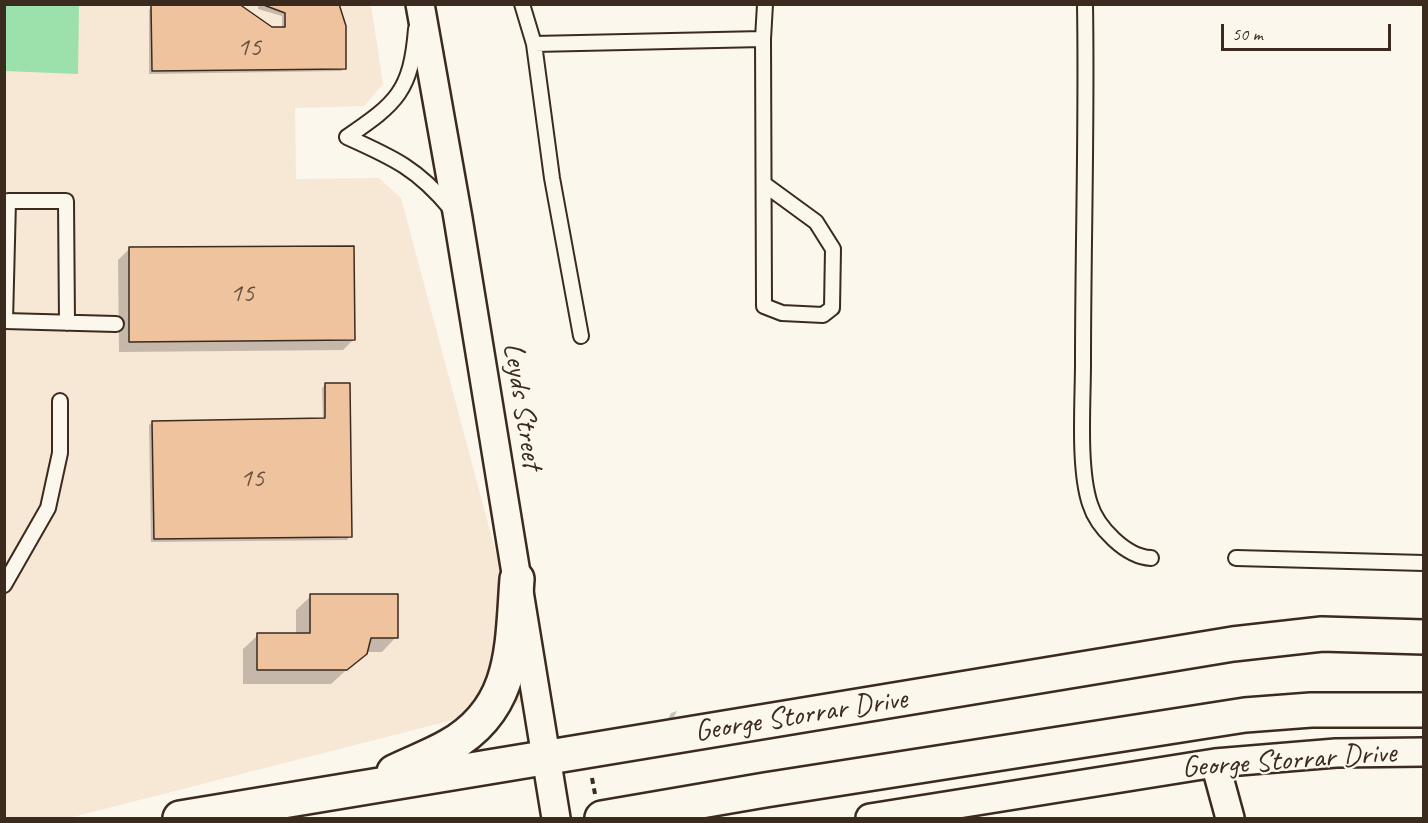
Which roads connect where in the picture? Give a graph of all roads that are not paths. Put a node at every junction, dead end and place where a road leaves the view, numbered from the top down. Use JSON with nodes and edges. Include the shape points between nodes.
{"nodes":[{"id":1,"x":419,"y":4,"type":"edge"},
{"id":2,"x":522,"y":4,"type":"edge"},
{"id":3,"x":765,"y":4,"type":"edge"},
{"id":4,"x":1085,"y":4,"type":"edge"},
{"id":5,"x":763,"y":39,"type":"junction"},
{"id":6,"x":534,"y":44,"type":"junction"},
{"id":7,"x":764,"y":184,"type":"junction"},
{"id":8,"x":458,"y":218,"type":"junction"},
{"id":9,"x":67,"y":323,"type":"junction"},
{"id":10,"x":116,"y":324,"type":"dead end"},
{"id":11,"x":582,"y":336,"type":"dead end"},
{"id":12,"x":60,"y":401,"type":"dead end"},
{"id":13,"x":1152,"y":558,"type":"dead end"},
{"id":14,"x":1236,"y":558,"type":"dead end"},
{"id":15,"x":1424,"y":563,"type":"edge"},
{"id":16,"x":517,"y":579,"type":"junction"},
{"id":17,"x":4,"y":585,"type":"edge"},
{"id":18,"x":1424,"y":636,"type":"edge"},
{"id":19,"x":1424,"y":710,"type":"edge"},
{"id":20,"x":1424,"y":752,"type":"edge"},
{"id":21,"x":547,"y":757,"type":"junction"},
{"id":22,"x":1215,"y":763,"type":"junction"},
{"id":23,"x":360,"y":788,"type":"junction"},
{"id":24,"x":599,"y":807,"type":"edge"},
{"id":25,"x":180,"y":819,"type":"edge"},
{"id":26,"x":556,"y":819,"type":"edge"},
{"id":27,"x":870,"y":819,"type":"edge"},
{"id":28,"x":1230,"y":819,"type":"edge"}],
"edges":[{"from":1,"to":8,"type":"street","name":"Leyds Street"},
{"from":1,"to":8,"type":"lane","via":[[412,61],[402,91],[390,106],[347,137],[406,165],[432,186]]},
{"from":2,"to":6,"type":"lane"},
{"from":3,"to":5,"type":"lane"},
{"from":4,"to":13,"type":"lane","via":[[1086,485],[1099,523],[1132,553]]},
{"from":5,"to":6,"type":"lane"},
{"from":5,"to":7,"type":"lane"},
{"from":6,"to":11,"type":"lane","via":[[544,128]]},
{"from":7,"to":7,"type":"lane","via":[[816,222],[833,249],[831,308],[823,315],[782,313],[764,306]]},
{"from":8,"to":16,"type":"street","name":"Leyds Street"},
{"from":9,"to":9,"type":"lane","via":[[5,321],[8,201],[66,201]]},
{"from":9,"to":10,"type":"lane"},
{"from":12,"to":17,"type":"lane","via":[[60,453],[48,508]]},
{"from":14,"to":15,"type":"lane"},
{"from":16,"to":21,"type":"street","name":"Leyds Street"},
{"from":16,"to":23,"type":"main road","via":[[510,658],[502,693],[492,708],[450,746]]},
{"from":18,"to":21,"type":"main road","name":"George Storrar Drive","via":[[1322,634],[1233,644]]},
{"from":19,"to":24,"type":"main road","name":"George Storrar Drive","via":[[1311,710],[1202,720]]},
{"from":20,"to":22,"type":"street","name":"George Storrar Drive","via":[[1336,753]]},
{"from":21,"to":23,"type":"main road","name":"George Storrar Drive"},
{"from":21,"to":26,"type":"street","name":"Leyds Street"},
{"from":22,"to":27,"type":"street","name":"George Storrar Drive"},
{"from":22,"to":28,"type":"street"},
{"from":23,"to":25,"type":"main road","name":"George Storrar Drive"}]}
